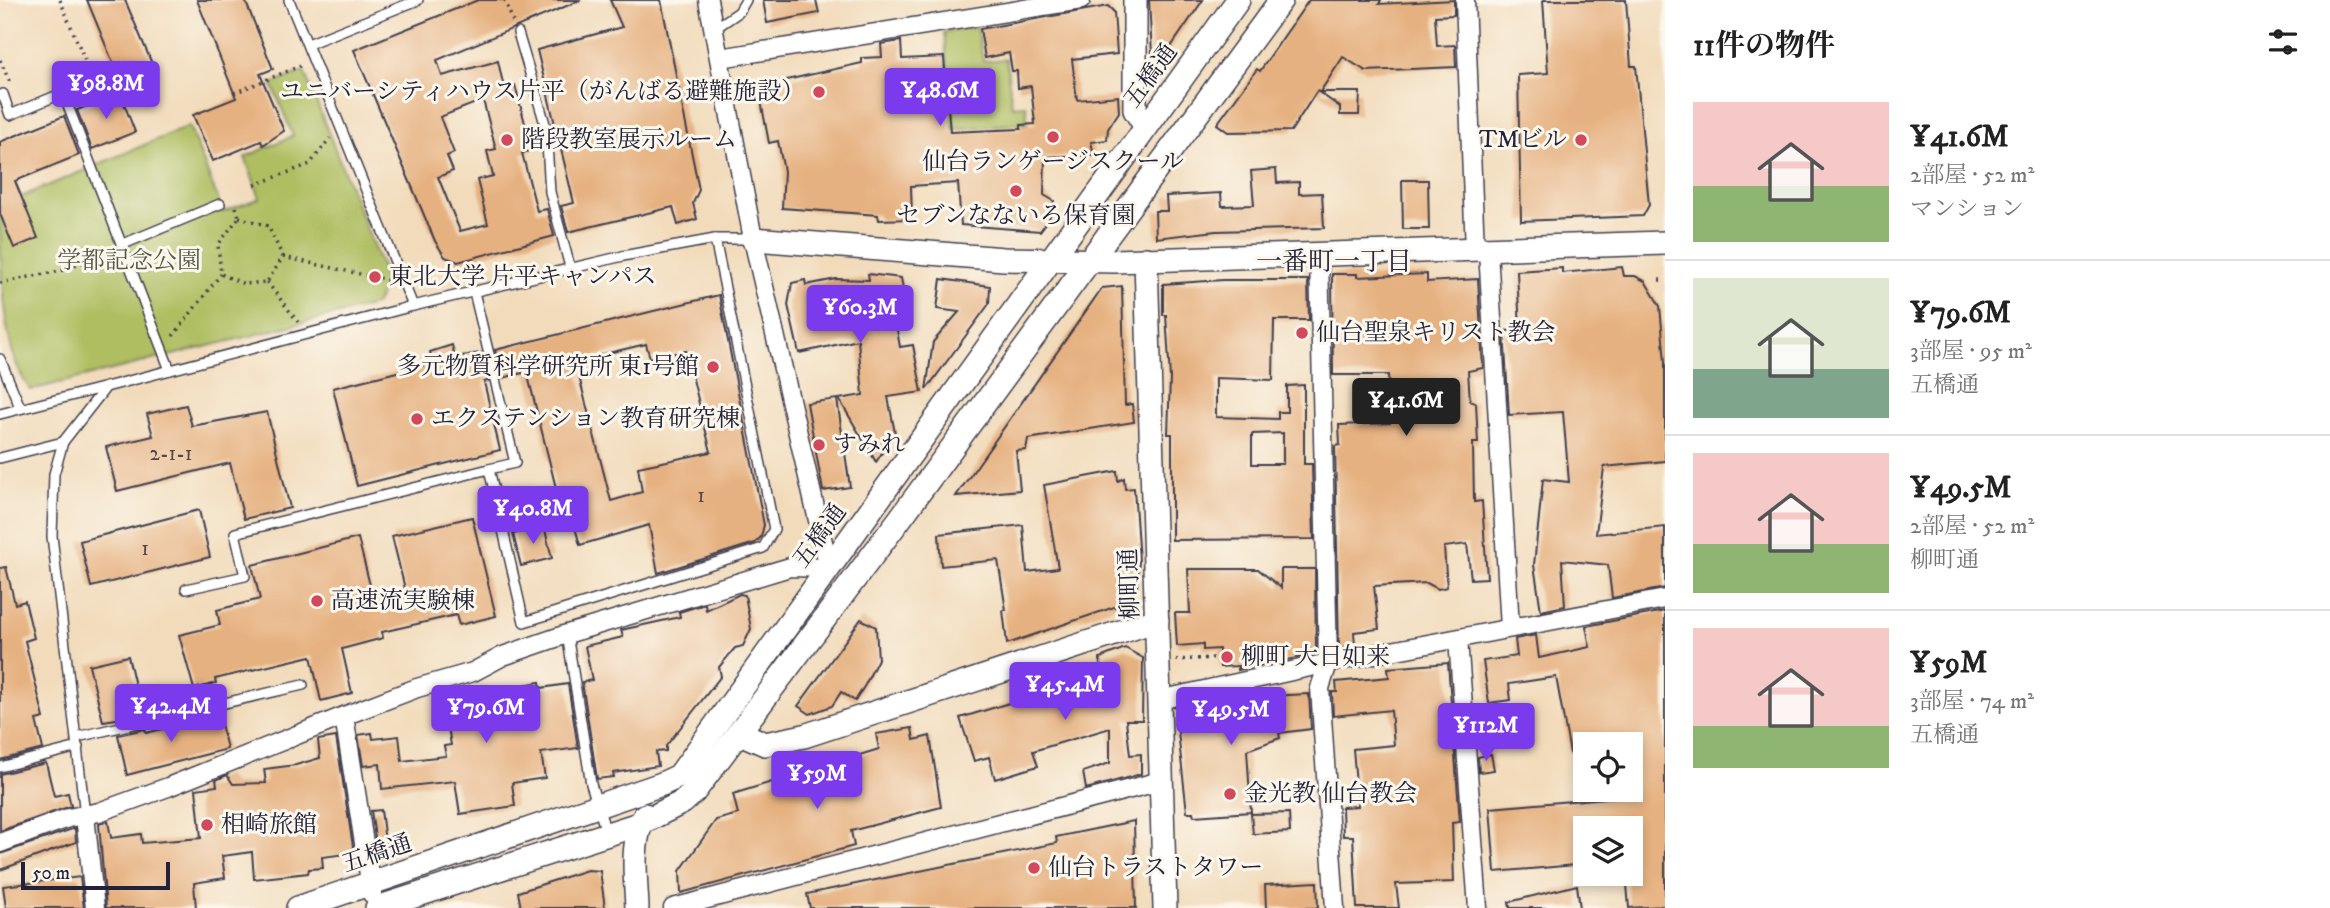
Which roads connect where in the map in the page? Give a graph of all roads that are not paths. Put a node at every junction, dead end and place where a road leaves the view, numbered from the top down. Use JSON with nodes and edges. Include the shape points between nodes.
{"nodes":[{"id":1,"x":289,"y":0,"type":"edge"},
{"id":2,"x":418,"y":0,"type":"edge"},
{"id":3,"x":708,"y":0,"type":"edge"},
{"id":4,"x":746,"y":0,"type":"edge"},
{"id":5,"x":1081,"y":0,"type":"edge"},
{"id":6,"x":1135,"y":0,"type":"edge"},
{"id":7,"x":1238,"y":0,"type":"edge"},
{"id":8,"x":1280,"y":0,"type":"edge"},
{"id":9,"x":1465,"y":0,"type":"edge"},
{"id":10,"x":714,"y":29,"type":"junction"},
{"id":11,"x":518,"y":33,"type":"road end"},
{"id":12,"x":307,"y":44,"type":"junction"},
{"id":13,"x":720,"y":58,"type":"junction"},
{"id":14,"x":0,"y":96,"type":"edge"},
{"id":15,"x":1146,"y":127,"type":"junction"},
{"id":16,"x":220,"y":204,"type":"dead end"},
{"id":17,"x":715,"y":239,"type":"junction"},
{"id":18,"x":753,"y":239,"type":"junction"},
{"id":19,"x":1665,"y":243,"type":"edge"},
{"id":20,"x":122,"y":247,"type":"junction"},
{"id":21,"x":1481,"y":250,"type":"junction"},
{"id":22,"x":1320,"y":254,"type":"junction"},
{"id":23,"x":1054,"y":259,"type":"junction"},
{"id":24,"x":1146,"y":259,"type":"junction"},
{"id":25,"x":1088,"y":260,"type":"junction"},
{"id":26,"x":570,"y":267,"type":"junction"},
{"id":27,"x":474,"y":292,"type":"junction"},
{"id":28,"x":413,"y":306,"type":"junction"},
{"id":29,"x":0,"y":359,"type":"edge"},
{"id":30,"x":170,"y":370,"type":"junction"},
{"id":31,"x":106,"y":387,"type":"junction"},
{"id":32,"x":20,"y":407,"type":"junction"},
{"id":33,"x":0,"y":414,"type":"edge"},
{"id":34,"x":63,"y":442,"type":"junction"},
{"id":35,"x":0,"y":458,"type":"edge"},
{"id":36,"x":489,"y":469,"type":"junction"},
{"id":37,"x":829,"y":568,"type":"junction"},
{"id":38,"x":186,"y":589,"type":"dead end"},
{"id":39,"x":1665,"y":599,"type":"edge"},
{"id":40,"x":1157,"y":620,"type":"junction"},
{"id":41,"x":1510,"y":628,"type":"junction"},
{"id":42,"x":567,"y":634,"type":"junction"},
{"id":43,"x":1458,"y":639,"type":"junction"},
{"id":44,"x":1328,"y":663,"type":"junction"},
{"id":45,"x":303,"y":685,"type":"dead end"},
{"id":46,"x":1158,"y":700,"type":"junction"},
{"id":47,"x":345,"y":716,"type":"junction"},
{"id":48,"x":740,"y":733,"type":"junction"},
{"id":49,"x":77,"y":737,"type":"junction"},
{"id":50,"x":78,"y":747,"type":"junction"},
{"id":51,"x":0,"y":767,"type":"edge"},
{"id":52,"x":1161,"y":781,"type":"junction"},
{"id":53,"x":662,"y":785,"type":"junction"},
{"id":54,"x":598,"y":806,"type":"junction"},
{"id":55,"x":85,"y":816,"type":"junction"},
{"id":56,"x":639,"y":824,"type":"junction"},
{"id":57,"x":606,"y":834,"type":"junction"},
{"id":58,"x":0,"y":843,"type":"edge"},
{"id":59,"x":370,"y":884,"type":"junction"},
{"id":60,"x":95,"y":908,"type":"edge"},
{"id":61,"x":298,"y":908,"type":"edge"},
{"id":62,"x":376,"y":908,"type":"edge"},
{"id":63,"x":637,"y":908,"type":"edge"},
{"id":64,"x":673,"y":908,"type":"edge"},
{"id":65,"x":1165,"y":908,"type":"edge"},
{"id":66,"x":1335,"y":908,"type":"edge"},
{"id":67,"x":1478,"y":908,"type":"edge"}],
"edges":[{"from":1,"to":12,"type":"lane"},
{"from":2,"to":12,"type":"lane"},
{"from":3,"to":10,"type":"street"},
{"from":4,"to":10,"type":"lane","via":[[739,12]]},
{"from":5,"to":13,"type":"street"},
{"from":6,"to":15,"type":"street","via":[[1135,110]]},
{"from":7,"to":15,"type":"street","name":"五橋通"},
{"from":8,"to":25,"type":"street"},
{"from":9,"to":21,"type":"street"},
{"from":10,"to":13,"type":"street"},
{"from":11,"to":26,"type":"lane","via":[[546,127],[550,192]]},
{"from":12,"to":28,"type":"lane"},
{"from":13,"to":18,"type":"street"},
{"from":14,"to":20,"type":"lane","via":[[3,94],[10,115],[63,93]]},
{"from":15,"to":23,"type":"street","name":"五橋通"},
{"from":16,"to":20,"type":"lane"},
{"from":17,"to":18,"type":"lane"},
{"from":17,"to":26,"type":"lane"},
{"from":17,"to":36,"type":"lane","via":[[774,529],[763,548],[524,622]]},
{"from":18,"to":23,"type":"street"},
{"from":18,"to":37,"type":"street"},
{"from":19,"to":21,"type":"street"},
{"from":20,"to":30,"type":"lane"},
{"from":21,"to":22,"type":"street"},
{"from":21,"to":41,"type":"street"},
{"from":22,"to":24,"type":"street"},
{"from":22,"to":44,"type":"street"},
{"from":23,"to":25,"type":"street"},
{"from":23,"to":37,"type":"street","name":"五橋通"},
{"from":24,"to":25,"type":"street"},
{"from":24,"to":40,"type":"street","name":"柳町通"},
{"from":25,"to":48,"type":"street"},
{"from":26,"to":27,"type":"lane"},
{"from":27,"to":28,"type":"lane"},
{"from":27,"to":36,"type":"lane","via":[[515,463]]},
{"from":28,"to":30,"type":"lane"},
{"from":29,"to":32,"type":"lane"},
{"from":30,"to":31,"type":"lane"},
{"from":31,"to":32,"type":"lane"},
{"from":31,"to":34,"type":"lane"},
{"from":32,"to":33,"type":"lane"},
{"from":34,"to":35,"type":"lane"},
{"from":34,"to":49,"type":"lane","via":[[54,474],[52,536]]},
{"from":36,"to":38,"type":"lane","via":[[235,533],[244,576]]},
{"from":37,"to":42,"type":"street","via":[[790,567]]},
{"from":37,"to":53,"type":"street","name":"五橋通","via":[[679,776]]},
{"from":39,"to":41,"type":"street"},
{"from":40,"to":46,"type":"street","name":"柳町通"},
{"from":40,"to":48,"type":"street","via":[[804,736],[765,744]]},
{"from":41,"to":43,"type":"street"},
{"from":42,"to":47,"type":"street"},
{"from":42,"to":54,"type":"lane"},
{"from":43,"to":44,"type":"street"},
{"from":43,"to":67,"type":"street"},
{"from":44,"to":46,"type":"street"},
{"from":44,"to":66,"type":"street","via":[[1321,688]]},
{"from":45,"to":49,"type":"lane"},
{"from":46,"to":52,"type":"street","name":"柳町通"},
{"from":47,"to":55,"type":"street","via":[[168,788]]},
{"from":47,"to":59,"type":"street"},
{"from":48,"to":56,"type":"street","via":[[683,802]]},
{"from":49,"to":50,"type":"lane"},
{"from":50,"to":51,"type":"lane"},
{"from":50,"to":55,"type":"lane"},
{"from":52,"to":64,"type":"street"},
{"from":52,"to":65,"type":"street","name":"柳町通"},
{"from":53,"to":54,"type":"street","name":"五橋通"},
{"from":53,"to":56,"type":"street"},
{"from":54,"to":57,"type":"lane"},
{"from":54,"to":59,"type":"street","name":"五橋通"},
{"from":55,"to":58,"type":"street"},
{"from":55,"to":60,"type":"street"},
{"from":56,"to":57,"type":"street"},
{"from":56,"to":63,"type":"street"},
{"from":57,"to":62,"type":"street"},
{"from":59,"to":61,"type":"street","name":"五橋通"},
{"from":59,"to":62,"type":"street"}]}
